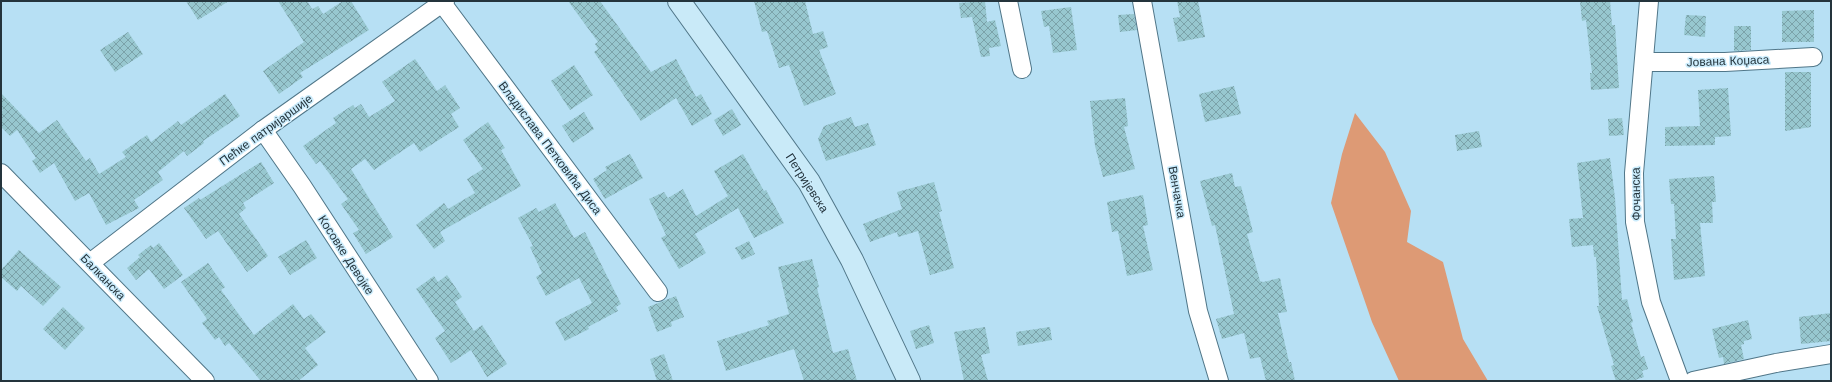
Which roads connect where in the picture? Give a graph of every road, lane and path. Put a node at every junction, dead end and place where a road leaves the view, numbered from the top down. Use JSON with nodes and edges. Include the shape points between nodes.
{"nodes":[{"id":1,"x":679,"y":1,"type":"edge"},
{"id":2,"x":1008,"y":1,"type":"edge"},
{"id":3,"x":1142,"y":1,"type":"edge"},
{"id":4,"x":1649,"y":1,"type":"edge"},
{"id":5,"x":444,"y":2,"type":"edge"},
{"id":6,"x":1813,"y":57,"type":"dead end"},
{"id":7,"x":1644,"y":62,"type":"junction"},
{"id":8,"x":1022,"y":69,"type":"dead end"},
{"id":9,"x":263,"y":130,"type":"junction"},
{"id":10,"x":1,"y":172,"type":"edge"},
{"id":11,"x":90,"y":262,"type":"junction"},
{"id":12,"x":658,"y":292,"type":"dead end"},
{"id":13,"x":1831,"y":354,"type":"edge"},
{"id":14,"x":205,"y":381,"type":"edge"},
{"id":15,"x":429,"y":381,"type":"edge"},
{"id":16,"x":909,"y":381,"type":"edge"},
{"id":17,"x":1219,"y":381,"type":"edge"},
{"id":18,"x":1680,"y":381,"type":"edge"},
{"id":19,"x":1693,"y":381,"type":"edge"}],
"edges":[{"from":1,"to":16,"type":"main road","name":"Петријевска","via":[[809,182],[849,254]]},
{"from":2,"to":8,"type":"street"},
{"from":3,"to":17,"type":"street","name":"Венчачка","via":[[1198,311]]},
{"from":4,"to":7,"type":"street","name":"Фочанска"},
{"from":5,"to":9,"type":"street","name":"Пећке патријаршије"},
{"from":5,"to":12,"type":"street","name":"Владислава Петковића Диса"},
{"from":6,"to":7,"type":"street","name":"Јована Коџаса","via":[[1724,62]]},
{"from":7,"to":18,"type":"street","name":"Фочанска","via":[[1634,173],[1635,222],[1651,302]]},
{"from":9,"to":11,"type":"street","name":"Пећке патријаршије"},
{"from":9,"to":15,"type":"street","name":"Косовке Девојке"},
{"from":10,"to":11,"type":"street","name":"Балканска"},
{"from":11,"to":14,"type":"street","name":"Балканска"},
{"from":13,"to":19,"type":"street"}]}
